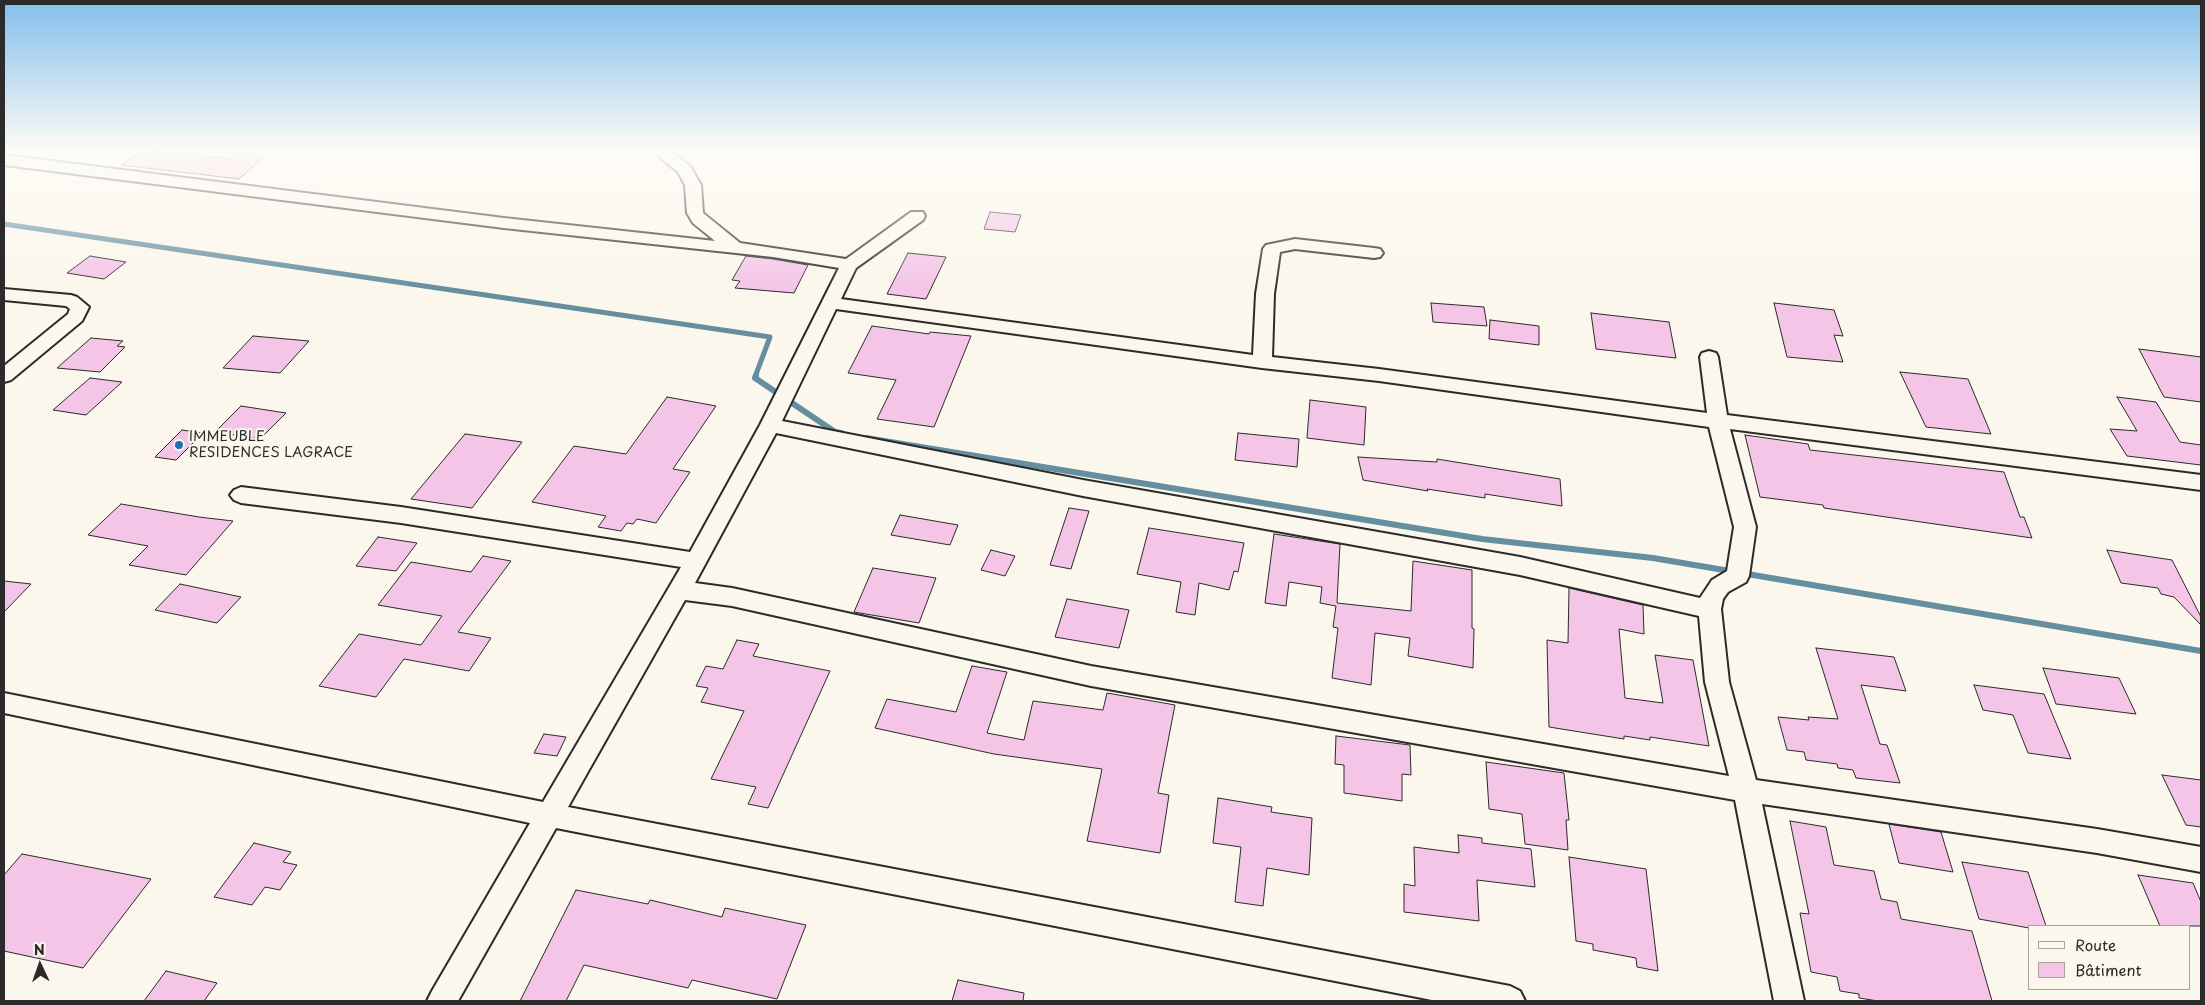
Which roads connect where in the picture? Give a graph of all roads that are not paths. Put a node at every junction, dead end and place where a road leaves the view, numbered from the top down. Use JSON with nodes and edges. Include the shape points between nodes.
{"nodes":[{"id":1,"x":297,"y":197,"type":"edge"},
{"id":2,"x":693,"y":197,"type":"edge"},
{"id":3,"x":917,"y":216,"type":"dead end"},
{"id":4,"x":736,"y":248,"type":"junction"},
{"id":5,"x":1374,"y":253,"type":"dead end"},
{"id":6,"x":849,"y":265,"type":"junction"},
{"id":7,"x":4,"y":295,"type":"edge"},
{"id":8,"x":832,"y":303,"type":"junction"},
{"id":9,"x":1709,"y":357,"type":"dead end"},
{"id":10,"x":1262,"y":362,"type":"junction"},
{"id":11,"x":4,"y":376,"type":"edge"},
{"id":12,"x":1718,"y":422,"type":"junction"},
{"id":13,"x":770,"y":425,"type":"junction"},
{"id":14,"x":2201,"y":482,"type":"edge"},
{"id":15,"x":241,"y":495,"type":"dead end"},
{"id":16,"x":696,"y":561,"type":"junction"},
{"id":17,"x":679,"y":590,"type":"junction"},
{"id":18,"x":1710,"y":609,"type":"junction"},
{"id":19,"x":4,"y":703,"type":"edge"},
{"id":20,"x":1746,"y":790,"type":"junction"},
{"id":21,"x":548,"y":815,"type":"junction"},
{"id":22,"x":2201,"y":860,"type":"edge"},
{"id":23,"x":442,"y":1001,"type":"edge"},
{"id":24,"x":1510,"y":1001,"type":"edge"},
{"id":25,"x":1789,"y":1001,"type":"edge"}],
"edges":[{"from":1,"to":4,"type":"street"},
{"from":2,"to":4,"type":"street","via":[[699,219]]},
{"from":3,"to":6,"type":"street"},
{"from":4,"to":6,"type":"street"},
{"from":5,"to":10,"type":"street","via":[[1295,244],[1272,249],[1265,294]]},
{"from":6,"to":8,"type":"street"},
{"from":7,"to":11,"type":"street","via":[[71,301],[80,307],[76,317]]},
{"from":8,"to":10,"type":"street"},
{"from":8,"to":13,"type":"street"},
{"from":9,"to":12,"type":"street"},
{"from":10,"to":12,"type":"street"},
{"from":12,"to":14,"type":"street"},
{"from":12,"to":18,"type":"street","via":[[1745,527],[1738,576],[1720,586],[1712,597]]},
{"from":13,"to":16,"type":"street"},
{"from":13,"to":18,"type":"street","via":[[1083,488],[1520,566]]},
{"from":15,"to":16,"type":"street","via":[[401,515]]},
{"from":16,"to":17,"type":"street"},
{"from":17,"to":20,"type":"street","via":[[742,599],[1091,676]]},
{"from":17,"to":21,"type":"street"},
{"from":18,"to":20,"type":"street","via":[[1717,682]]},
{"from":19,"to":21,"type":"street"},
{"from":20,"to":22,"type":"street"},
{"from":20,"to":25,"type":"street"},
{"from":21,"to":23,"type":"street"},
{"from":21,"to":24,"type":"street"}]}
